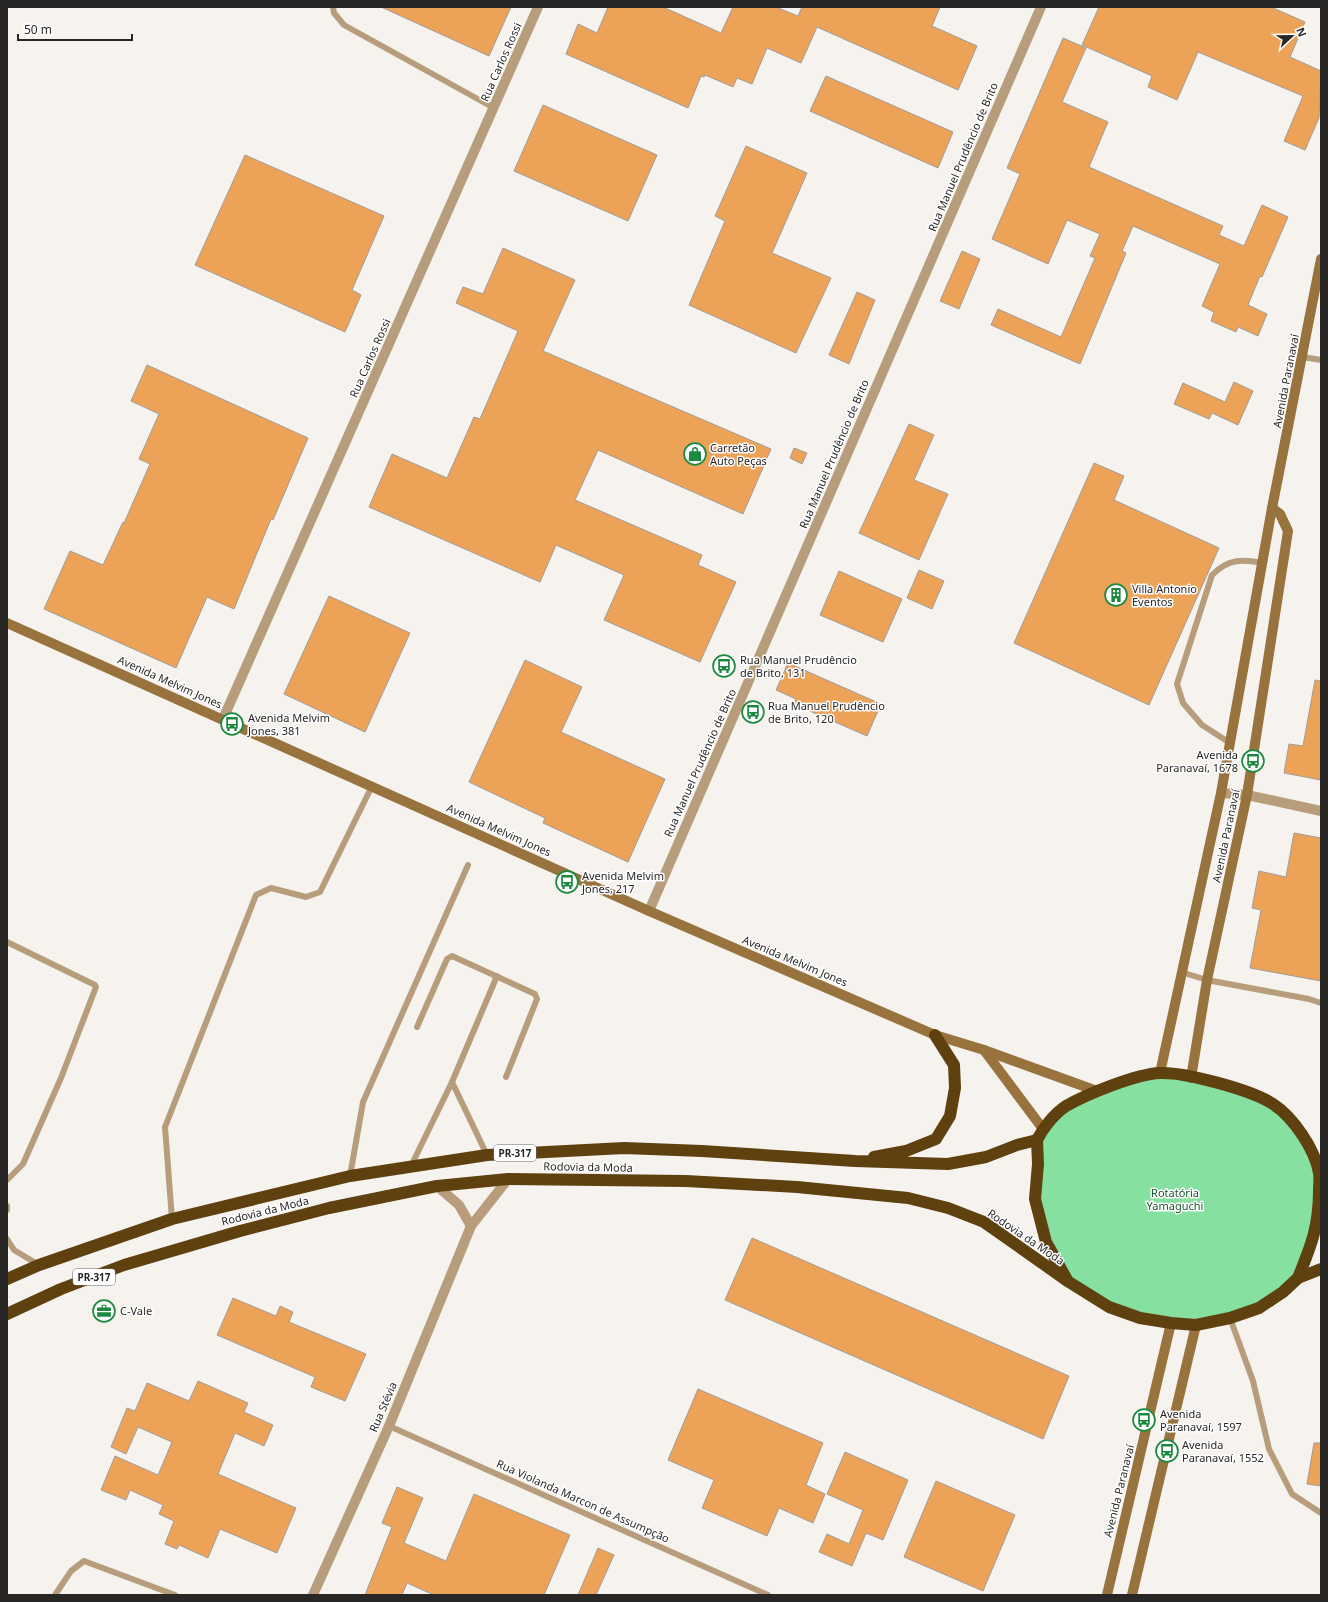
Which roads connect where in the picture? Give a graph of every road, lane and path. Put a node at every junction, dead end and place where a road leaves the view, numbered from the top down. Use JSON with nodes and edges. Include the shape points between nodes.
{"nodes":[{"id":1,"x":333,"y":7,"type":"edge"},
{"id":2,"x":538,"y":7,"type":"edge"},
{"id":3,"x":1042,"y":7,"type":"edge"},
{"id":4,"x":494,"y":108,"type":"junction"},
{"id":5,"x":1321,"y":259,"type":"edge"},
{"id":6,"x":1303,"y":357,"type":"junction"},
{"id":7,"x":1321,"y":360,"type":"edge"},
{"id":8,"x":1272,"y":508,"type":"junction"},
{"id":9,"x":1262,"y":563,"type":"junction"},
{"id":10,"x":7,"y":623,"type":"edge"},
{"id":11,"x":223,"y":719,"type":"junction"},
{"id":12,"x":1230,"y":743,"type":"junction"},
{"id":13,"x":372,"y":786,"type":"junction"},
{"id":14,"x":1220,"y":793,"type":"junction"},
{"id":15,"x":1247,"y":795,"type":"junction"},
{"id":16,"x":1321,"y":811,"type":"edge"},
{"id":17,"x":468,"y":865,"type":"dead end"},
{"id":18,"x":649,"y":911,"type":"junction"},
{"id":19,"x":7,"y":942,"type":"edge"},
{"id":20,"x":1181,"y":972,"type":"junction"},
{"id":21,"x":497,"y":976,"type":"junction"},
{"id":22,"x":1207,"y":980,"type":"junction"},
{"id":23,"x":1321,"y":1003,"type":"edge"},
{"id":24,"x":417,"y":1027,"type":"dead end"},
{"id":25,"x":935,"y":1035,"type":"junction"},
{"id":26,"x":984,"y":1050,"type":"junction"},
{"id":27,"x":1160,"y":1073,"type":"junction"},
{"id":28,"x":506,"y":1077,"type":"dead end"},
{"id":29,"x":1191,"y":1078,"type":"junction"},
{"id":30,"x":452,"y":1082,"type":"junction"},
{"id":31,"x":1097,"y":1091,"type":"junction"},
{"id":32,"x":1043,"y":1129,"type":"junction"},
{"id":33,"x":1037,"y":1140,"type":"junction"},
{"id":34,"x":487,"y":1155,"type":"junction"},
{"id":35,"x":855,"y":1161,"type":"junction"},
{"id":36,"x":411,"y":1166,"type":"junction"},
{"id":37,"x":1320,"y":1174,"type":"edge"},
{"id":38,"x":350,"y":1176,"type":"junction"},
{"id":39,"x":508,"y":1178,"type":"junction"},
{"id":40,"x":7,"y":1180,"type":"edge"},
{"id":41,"x":437,"y":1186,"type":"junction"},
{"id":42,"x":7,"y":1206,"type":"edge"},
{"id":43,"x":7,"y":1210,"type":"edge"},
{"id":44,"x":172,"y":1219,"type":"junction"},
{"id":45,"x":471,"y":1226,"type":"junction"},
{"id":46,"x":7,"y":1239,"type":"edge"},
{"id":47,"x":39,"y":1265,"type":"junction"},
{"id":48,"x":1321,"y":1269,"type":"edge"},
{"id":49,"x":1298,"y":1278,"type":"junction"},
{"id":50,"x":7,"y":1279,"type":"edge"},
{"id":51,"x":1069,"y":1282,"type":"junction"},
{"id":52,"x":7,"y":1314,"type":"edge"},
{"id":53,"x":1230,"y":1318,"type":"junction"},
{"id":54,"x":1171,"y":1323,"type":"junction"},
{"id":55,"x":1196,"y":1325,"type":"junction"},
{"id":56,"x":389,"y":1426,"type":"junction"},
{"id":57,"x":1321,"y":1513,"type":"edge"},
{"id":58,"x":56,"y":1595,"type":"edge"},
{"id":59,"x":175,"y":1595,"type":"edge"},
{"id":60,"x":313,"y":1595,"type":"edge"},
{"id":61,"x":768,"y":1595,"type":"edge"},
{"id":62,"x":1107,"y":1595,"type":"edge"},
{"id":63,"x":1132,"y":1595,"type":"edge"}],
"edges":[{"from":1,"to":4,"type":"lane","via":[[334,13],[344,25]]},
{"from":2,"to":4,"type":"street","name":"Rua Carlos Rossi"},
{"from":3,"to":18,"type":"street","name":"Rua Manuel Prudêncio de Brito"},
{"from":4,"to":11,"type":"street","name":"Rua Carlos Rossi"},
{"from":5,"to":6,"type":"street","name":"Avenida Paranavaí"},
{"from":6,"to":7,"type":"lane"},
{"from":6,"to":8,"type":"street","name":"Avenida Paranavaí"},
{"from":8,"to":9,"type":"street","name":"Avenida Paranavaí"},
{"from":8,"to":15,"type":"street","name":"Avenida Paranavaí","via":[[1280,514],[1288,531]]},
{"from":9,"to":12,"type":"street","name":"Avenida Paranavaí"},
{"from":9,"to":12,"type":"lane","via":[[1245,560],[1223,565],[1212,575],[1177,684],[1183,704],[1202,725]]},
{"from":10,"to":11,"type":"street","name":"Avenida Melvim Jones"},
{"from":11,"to":13,"type":"street","name":"Avenida Melvim Jones"},
{"from":12,"to":14,"type":"street","name":"Avenida Paranavaí"},
{"from":13,"to":18,"type":"street","name":"Avenida Melvim Jones"},
{"from":13,"to":44,"type":"lane","via":[[320,892],[306,897],[271,888],[256,895],[165,1127]]},
{"from":14,"to":15,"type":"street"},
{"from":14,"to":20,"type":"street","name":"Avenida Paranavaí"},
{"from":15,"to":16,"type":"street"},
{"from":15,"to":22,"type":"street","name":"Avenida Paranavaí"},
{"from":17,"to":38,"type":"lane","via":[[363,1102]]},
{"from":18,"to":25,"type":"street","name":"Avenida Melvim Jones"},
{"from":19,"to":40,"type":"lane","via":[[96,987],[61,1078],[23,1164]]},
{"from":20,"to":22,"type":"lane"},
{"from":20,"to":27,"type":"street","name":"Avenida Paranavaí"},
{"from":21,"to":24,"type":"lane","via":[[452,956],[447,959]]},
{"from":21,"to":28,"type":"lane","via":[[535,994],[537,999]]},
{"from":21,"to":30,"type":"lane"},
{"from":22,"to":23,"type":"lane"},
{"from":22,"to":29,"type":"street","name":"Avenida Paranavaí"},
{"from":25,"to":26,"type":"street","name":"Avenida Melvim Jones"},
{"from":25,"to":35,"type":"highway","via":[[954,1065],[950,1116],[936,1139],[906,1151]]},
{"from":26,"to":31,"type":"street","name":"Avenida Melvim Jones"},
{"from":26,"to":32,"type":"street"},
{"from":27,"to":29,"type":"highway"},
{"from":27,"to":31,"type":"highway"},
{"from":29,"to":37,"type":"highway","via":[[1228,1085],[1273,1104],[1296,1126],[1313,1152]]},
{"from":30,"to":34,"type":"lane"},
{"from":30,"to":36,"type":"lane"},
{"from":31,"to":32,"type":"highway","via":[[1065,1107]]},
{"from":32,"to":33,"type":"highway"},
{"from":33,"to":35,"type":"highway","name":"Rodovia da Moda","number":"PR-317","via":[[986,1157],[948,1164]]},
{"from":33,"to":51,"type":"highway","via":[[1038,1164],[1034,1199],[1046,1242]]},
{"from":34,"to":35,"type":"highway","name":"Rodovia da Moda","number":"PR-317","via":[[624,1148],[702,1150]]},
{"from":34,"to":36,"type":"highway","name":"Rodovia da Moda","number":"PR-317"},
{"from":36,"to":38,"type":"highway","name":"Rodovia da Moda","number":"PR-317"},
{"from":37,"to":49,"type":"highway","via":[[1319,1208],[1313,1242]]},
{"from":38,"to":44,"type":"highway","name":"Rodovia da Moda","number":"PR-317"},
{"from":39,"to":41,"type":"highway","name":"Rodovia da Moda","number":"PR-317"},
{"from":39,"to":45,"type":"street","name":"Rua Stévia"},
{"from":39,"to":51,"type":"highway","name":"Rodovia da Moda","number":"PR-317","via":[[701,1182],[797,1187],[908,1198],[948,1208],[984,1222]]},
{"from":41,"to":45,"type":"street","via":[[460,1205]]},
{"from":41,"to":52,"type":"highway","name":"Rodovia da Moda","number":"PR-317","via":[[329,1208],[183,1246],[110,1270]]},
{"from":42,"to":43,"type":"lane"},
{"from":44,"to":47,"type":"highway","name":"Rodovia da Moda","number":"PR-317"},
{"from":45,"to":56,"type":"street","name":"Rua Stévia"},
{"from":46,"to":47,"type":"lane","via":[[14,1250]]},
{"from":47,"to":50,"type":"highway","name":"Rodovia da Moda","number":"PR-317"},
{"from":48,"to":49,"type":"highway"},
{"from":49,"to":53,"type":"highway","via":[[1283,1292],[1258,1308]]},
{"from":51,"to":54,"type":"highway","via":[[1109,1307],[1140,1318]]},
{"from":53,"to":55,"type":"highway"},
{"from":53,"to":57,"type":"lane","via":[[1253,1381],[1269,1449],[1292,1494]]},
{"from":54,"to":55,"type":"highway"},
{"from":54,"to":62,"type":"street","name":"Avenida Paranavaí"},
{"from":55,"to":63,"type":"street"},
{"from":56,"to":60,"type":"street","name":"Rua Stévia"},
{"from":56,"to":61,"type":"lane","name":"Rua Violanda Marcon de Assumpção"},
{"from":58,"to":59,"type":"lane","via":[[71,1571],[84,1561]]}]}
